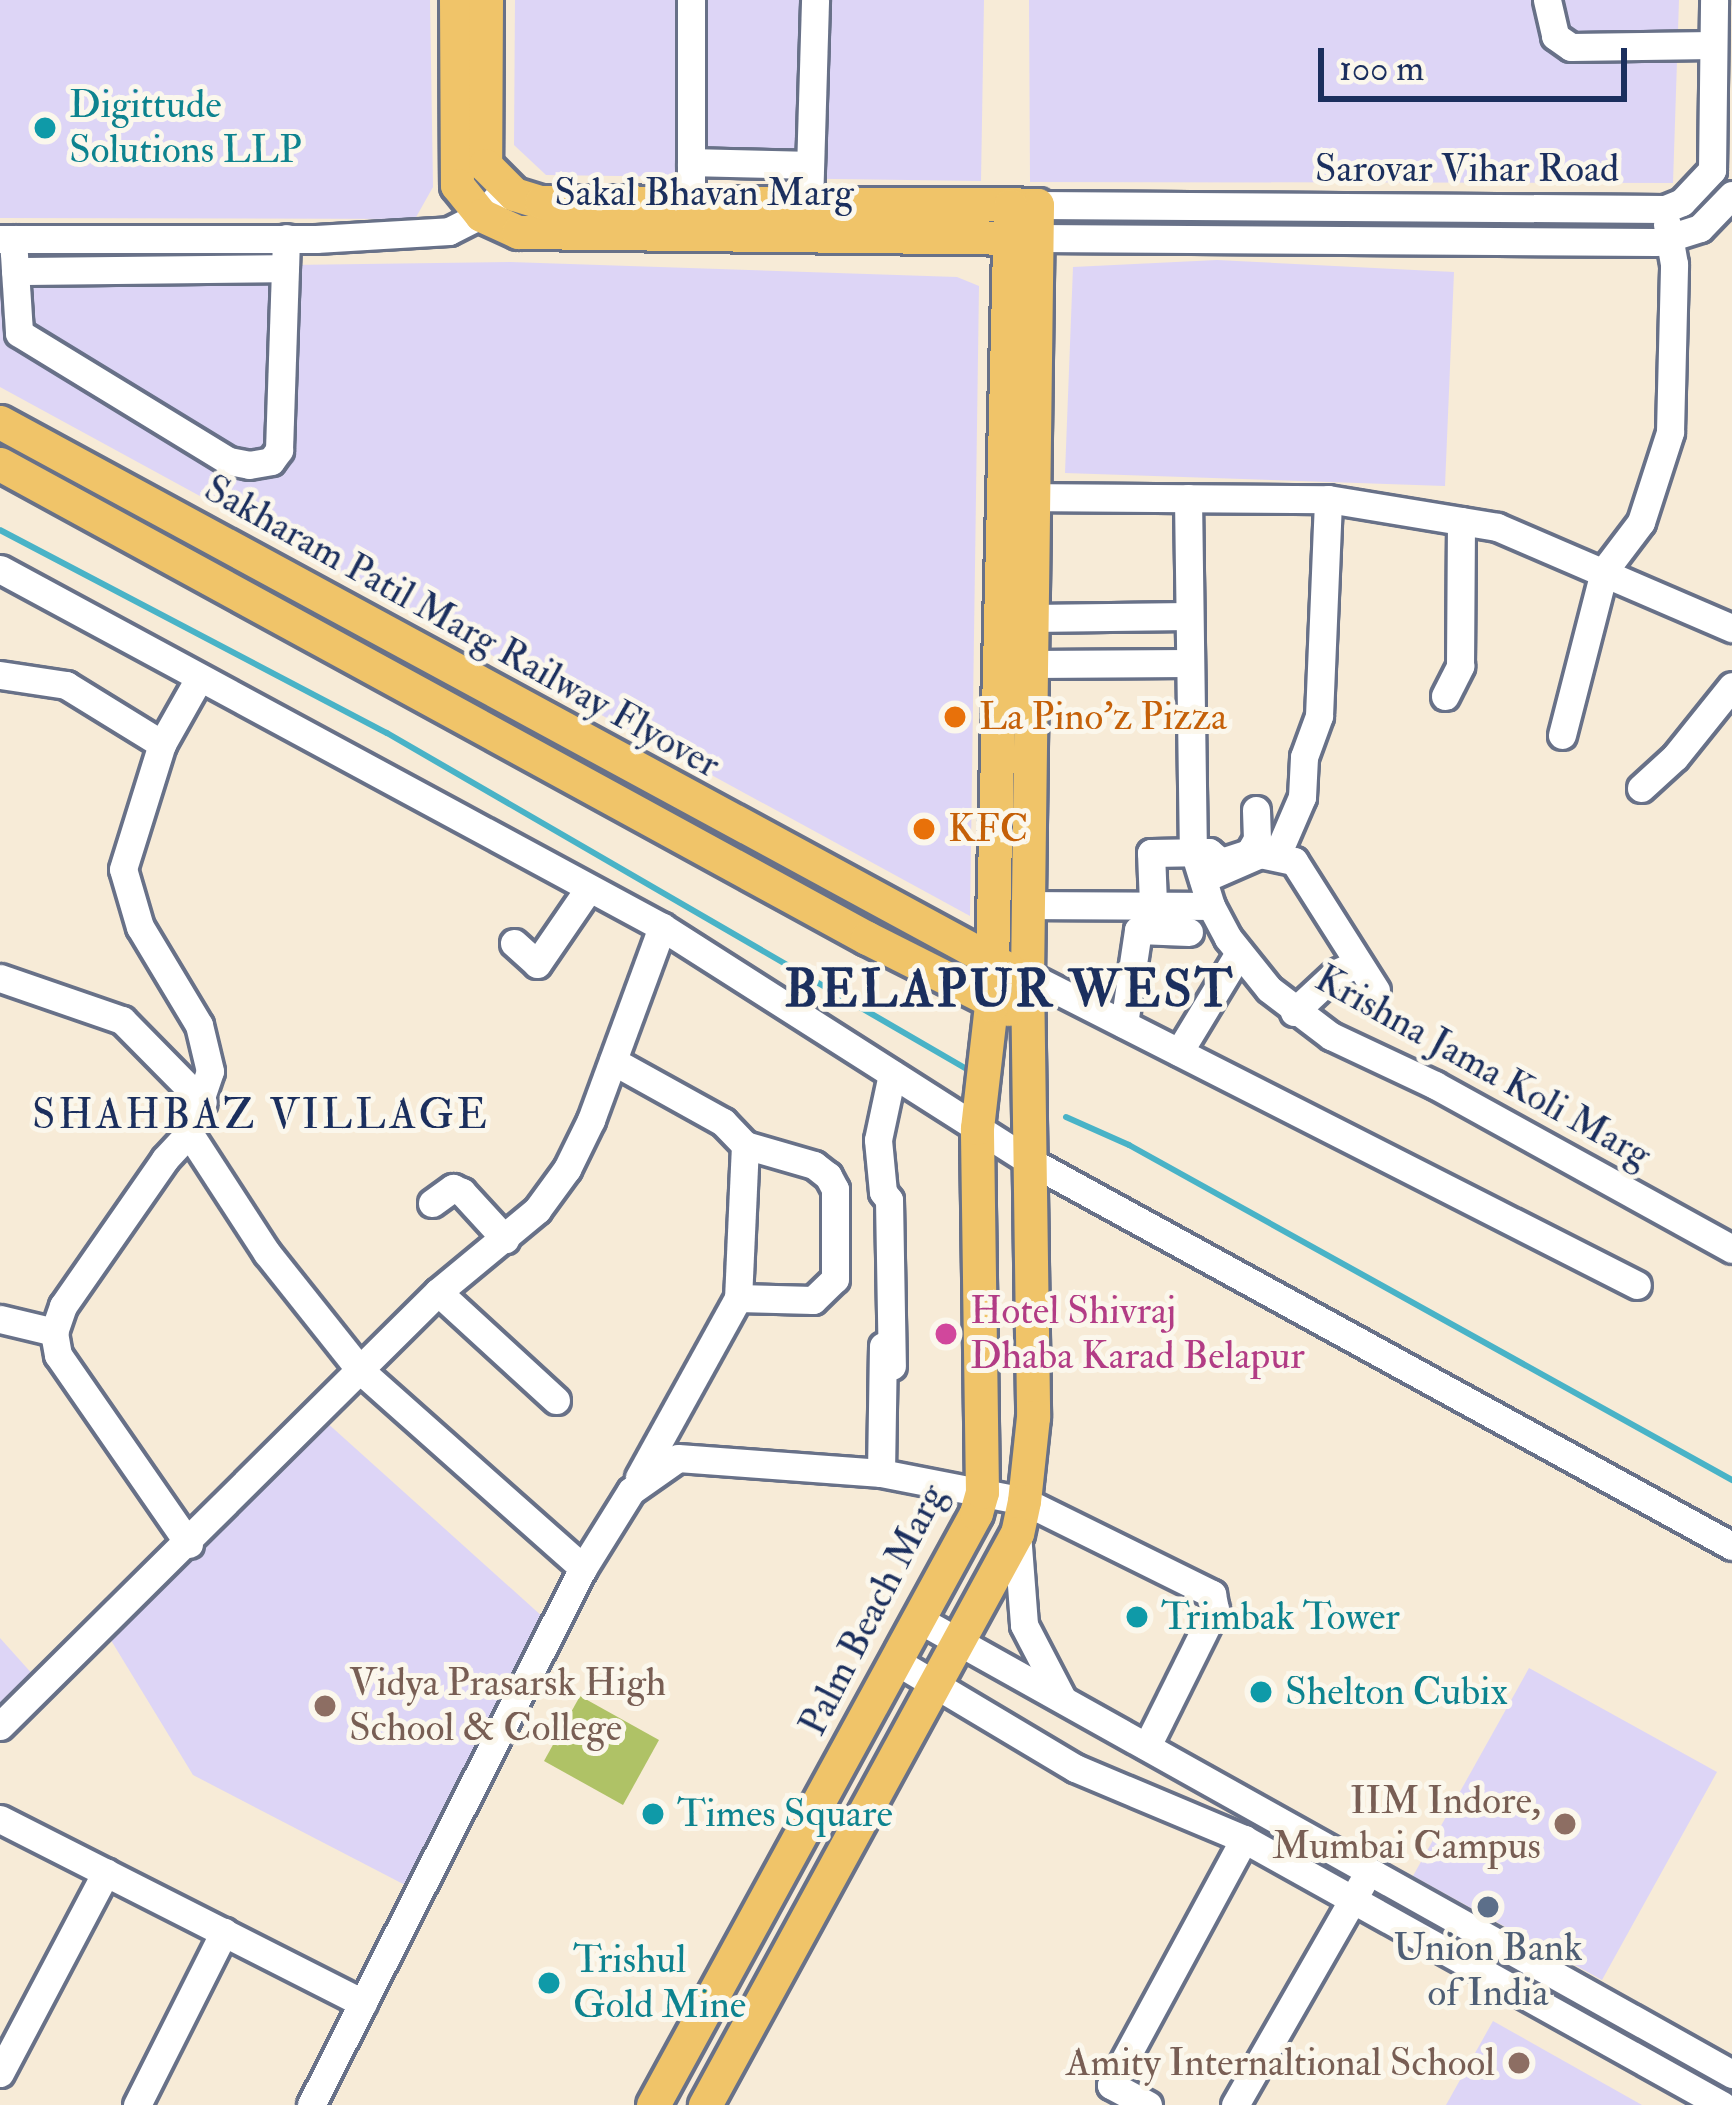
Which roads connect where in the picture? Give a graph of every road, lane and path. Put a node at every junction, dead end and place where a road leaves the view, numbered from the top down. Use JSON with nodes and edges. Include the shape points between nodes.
{"nodes":[{"id":1,"x":456,"y":0,"type":"edge"},
{"id":2,"x":487,"y":0,"type":"edge"},
{"id":3,"x":691,"y":0,"type":"edge"},
{"id":4,"x":814,"y":0,"type":"edge"},
{"id":5,"x":1547,"y":0,"type":"edge"},
{"id":6,"x":1714,"y":0,"type":"edge"},
{"id":7,"x":1713,"y":45,"type":"junction"},
{"id":8,"x":691,"y":162,"type":"junction"},
{"id":9,"x":811,"y":165,"type":"junction"},
{"id":10,"x":506,"y":188,"type":"junction"},
{"id":11,"x":1732,"y":195,"type":"edge"},
{"id":12,"x":691,"y":203,"type":"junction"},
{"id":13,"x":809,"y":204,"type":"junction"},
{"id":14,"x":1665,"y":209,"type":"junction"},
{"id":15,"x":481,"y":214,"type":"junction"},
{"id":16,"x":1023,"y":222,"type":"junction"},
{"id":17,"x":286,"y":238,"type":"junction"},
{"id":18,"x":7,"y":239,"type":"edge"},
{"id":19,"x":1669,"y":240,"type":"junction"},
{"id":20,"x":285,"y":268,"type":"junction"},
{"id":21,"x":15,"y":272,"type":"junction"},
{"id":22,"x":0,"y":422,"type":"edge"},
{"id":23,"x":0,"y":464,"type":"edge"},
{"id":24,"x":1019,"y":497,"type":"junction"},
{"id":25,"x":1189,"y":498,"type":"junction"},
{"id":26,"x":1328,"y":499,"type":"junction"},
{"id":27,"x":1461,"y":521,"type":"junction"},
{"id":28,"x":0,"y":569,"type":"edge"},
{"id":29,"x":1604,"y":571,"type":"junction"},
{"id":30,"x":1189,"y":616,"type":"junction"},
{"id":31,"x":1031,"y":618,"type":"junction"},
{"id":32,"x":1732,"y":628,"type":"edge"},
{"id":33,"x":1031,"y":660,"type":"junction"},
{"id":34,"x":1189,"y":660,"type":"junction"},
{"id":35,"x":0,"y":675,"type":"edge"},
{"id":36,"x":198,"y":680,"type":"junction"},
{"id":37,"x":1732,"y":686,"type":"edge"},
{"id":38,"x":1445,"y":697,"type":"dead end"},
{"id":39,"x":1562,"y":735,"type":"dead end"},
{"id":40,"x":162,"y":744,"type":"junction"},
{"id":41,"x":1640,"y":788,"type":"dead end"},
{"id":42,"x":1256,"y":809,"type":"dead end"},
{"id":43,"x":1277,"y":855,"type":"junction"},
{"id":44,"x":1203,"y":880,"type":"junction"},
{"id":45,"x":589,"y":888,"type":"junction"},
{"id":46,"x":1028,"y":905,"type":"junction"},
{"id":47,"x":1174,"y":918,"type":"junction"},
{"id":48,"x":662,"y":927,"type":"junction"},
{"id":49,"x":514,"y":943,"type":"dead end"},
{"id":50,"x":1229,"y":957,"type":"junction"},
{"id":51,"x":991,"y":963,"type":"junction"},
{"id":52,"x":1355,"y":965,"type":"junction"},
{"id":53,"x":1027,"y":975,"type":"junction"},
{"id":54,"x":0,"y":978,"type":"edge"},
{"id":55,"x":1376,"y":990,"type":"dead end"},
{"id":56,"x":991,"y":1005,"type":"junction"},
{"id":57,"x":1294,"y":1012,"type":"junction"},
{"id":58,"x":1027,"y":1013,"type":"junction"},
{"id":59,"x":1124,"y":1024,"type":"junction"},
{"id":60,"x":1179,"y":1052,"type":"junction"},
{"id":61,"x":613,"y":1061,"type":"junction"},
{"id":62,"x":892,"y":1074,"type":"junction"},
{"id":63,"x":203,"y":1102,"type":"junction"},
{"id":64,"x":977,"y":1129,"type":"junction"},
{"id":65,"x":189,"y":1133,"type":"junction"},
{"id":66,"x":746,"y":1145,"type":"junction"},
{"id":67,"x":1026,"y":1159,"type":"junction"},
{"id":68,"x":432,"y":1203,"type":"dead end"},
{"id":69,"x":883,"y":1236,"type":"dead end"},
{"id":70,"x":491,"y":1237,"type":"junction"},
{"id":71,"x":1732,"y":1249,"type":"edge"},
{"id":72,"x":1637,"y":1285,"type":"dead end"},
{"id":73,"x":438,"y":1292,"type":"junction"},
{"id":74,"x":737,"y":1298,"type":"junction"},
{"id":75,"x":0,"y":1319,"type":"edge"},
{"id":76,"x":54,"y":1332,"type":"junction"},
{"id":77,"x":892,"y":1366,"type":"dead end"},
{"id":78,"x":362,"y":1371,"type":"junction"},
{"id":79,"x":556,"y":1400,"type":"dead end"},
{"id":80,"x":881,"y":1473,"type":"junction"},
{"id":81,"x":632,"y":1491,"type":"junction"},
{"id":82,"x":982,"y":1492,"type":"junction"},
{"id":83,"x":1020,"y":1517,"type":"junction"},
{"id":84,"x":189,"y":1544,"type":"junction"},
{"id":85,"x":1732,"y":1546,"type":"edge"},
{"id":86,"x":584,"y":1568,"type":"junction"},
{"id":87,"x":918,"y":1619,"type":"junction"},
{"id":88,"x":958,"y":1641,"type":"junction"},
{"id":89,"x":894,"y":1660,"type":"junction"},
{"id":90,"x":936,"y":1682,"type":"junction"},
{"id":91,"x":1071,"y":1704,"type":"junction"},
{"id":92,"x":0,"y":1726,"type":"edge"},
{"id":93,"x":1147,"y":1746,"type":"junction"},
{"id":94,"x":1050,"y":1752,"type":"junction"},
{"id":95,"x":0,"y":1819,"type":"edge"},
{"id":96,"x":1244,"y":1839,"type":"junction"},
{"id":97,"x":1369,"y":1870,"type":"junction"},
{"id":98,"x":106,"y":1872,"type":"junction"},
{"id":99,"x":1353,"y":1899,"type":"junction"},
{"id":100,"x":224,"y":1932,"type":"junction"},
{"id":101,"x":363,"y":2003,"type":"junction"},
{"id":102,"x":0,"y":2072,"type":"edge"},
{"id":103,"x":1732,"y":2074,"type":"edge"},
{"id":104,"x":136,"y":2105,"type":"edge"},
{"id":105,"x":311,"y":2105,"type":"edge"},
{"id":106,"x":653,"y":2105,"type":"edge"},
{"id":107,"x":705,"y":2105,"type":"edge"},
{"id":108,"x":1148,"y":2105,"type":"edge"},
{"id":109,"x":1235,"y":2105,"type":"edge"},
{"id":110,"x":1722,"y":2105,"type":"edge"}],
"edges":[{"from":1,"to":15,"type":"main road","via":[[454,165],[457,185]]},
{"from":2,"to":10,"type":"main road","name":"Sakal Bhavan Marg","via":[[484,166]]},
{"from":3,"to":8,"type":"street"},
{"from":4,"to":9,"type":"street"},
{"from":5,"to":7,"type":"street","via":[[1555,36],[1571,47]]},
{"from":6,"to":7,"type":"street","name":"Sarovar Vihar Road"},
{"from":7,"to":14,"type":"street","name":"Sarovar Vihar Road","via":[[1712,170]]},
{"from":8,"to":9,"type":"street"},
{"from":8,"to":12,"type":"street"},
{"from":9,"to":13,"type":"street"},
{"from":10,"to":12,"type":"main road","name":"Sakal Bhavan Marg","via":[[541,202]]},
{"from":10,"to":15,"type":"street"},
{"from":11,"to":19,"type":"street","via":[[1700,227]]},
{"from":12,"to":13,"type":"main road","name":"Sakal Bhavan Marg"},
{"from":13,"to":16,"type":"main road","name":"Sakal Bhavan Marg"},
{"from":14,"to":16,"type":"street","name":"Sarovar Vihar Road"},
{"from":14,"to":19,"type":"street"},
{"from":15,"to":16,"type":"main road","name":"Sakal Bhavan Marg","via":[[540,235]]},
{"from":15,"to":17,"type":"street","via":[[449,231]]},
{"from":16,"to":19,"type":"street","name":"Sarovar Vihar Road"},
{"from":16,"to":24,"type":"main road"},
{"from":17,"to":18,"type":"street"},
{"from":17,"to":20,"type":"street"},
{"from":18,"to":21,"type":"street"},
{"from":19,"to":29,"type":"street","via":[[1670,432],[1641,522]]},
{"from":20,"to":21,"type":"street"},
{"from":20,"to":21,"type":"street","via":[[278,451],[249,466],[25,339],[17,328]]},
{"from":22,"to":51,"type":"main road","name":"Sakharam Patil Marg Railway Flyover"},
{"from":23,"to":56,"type":"main road","name":"Sakharam Patil Marg Railway Flyover"},
{"from":24,"to":25,"type":"street"},
{"from":24,"to":31,"type":"main road"},
{"from":24,"to":51,"type":"main road"},
{"from":25,"to":26,"type":"street"},
{"from":25,"to":30,"type":"street","name":"Krishna Jama Koli Marg"},
{"from":26,"to":27,"type":"street"},
{"from":26,"to":43,"type":"street","via":[[1319,716],[1304,757],[1302,797]]},
{"from":27,"to":29,"type":"street","via":[[1497,526]]},
{"from":27,"to":38,"type":"street","via":[[1460,666]]},
{"from":28,"to":36,"type":"street"},
{"from":29,"to":32,"type":"street"},
{"from":29,"to":39,"type":"street"},
{"from":30,"to":31,"type":"street"},
{"from":30,"to":34,"type":"street","name":"Krishna Jama Koli Marg"},
{"from":31,"to":33,"type":"main road"},
{"from":33,"to":34,"type":"street"},
{"from":33,"to":46,"type":"main road"},
{"from":34,"to":44,"type":"street","name":"Krishna Jama Koli Marg"},
{"from":35,"to":40,"type":"street","via":[[66,685]]},
{"from":36,"to":40,"type":"street"},
{"from":36,"to":45,"type":"street"},
{"from":37,"to":41,"type":"street"},
{"from":40,"to":63,"type":"street","via":[[123,868],[140,927],[199,1025],[210,1071]]},
{"from":42,"to":44,"type":"street","via":[[1252,851],[1221,862],[1208,852]]},
{"from":43,"to":44,"type":"street","via":[[1260,854]]},
{"from":43,"to":52,"type":"street","via":[[1304,872]]},
{"from":44,"to":47,"type":"street"},
{"from":44,"to":47,"type":"street","via":[[1151,853]]},
{"from":44,"to":50,"type":"street","name":"Krishna Jama Koli Marg"},
{"from":45,"to":48,"type":"street"},
{"from":45,"to":49,"type":"street","via":[[537,964]]},
{"from":46,"to":47,"type":"street"},
{"from":46,"to":53,"type":"main road"},
{"from":47,"to":59,"type":"street","via":[[1138,930]]},
{"from":48,"to":61,"type":"street"},
{"from":48,"to":62,"type":"street"},
{"from":50,"to":57,"type":"street","name":"Krishna Jama Koli Marg"},
{"from":50,"to":60,"type":"street"},
{"from":51,"to":53,"type":"main road","name":"Sakharam Patil Marg Railway Flyover"},
{"from":51,"to":56,"type":"main road","name":"Palm Beach Marg"},
{"from":52,"to":55,"type":"street"},
{"from":52,"to":57,"type":"street"},
{"from":53,"to":58,"type":"main road"},
{"from":53,"to":59,"type":"street"},
{"from":54,"to":63,"type":"street","via":[[122,1020]]},
{"from":56,"to":58,"type":"main road","name":"Sakharam Patil Marg Railway Flyover"},
{"from":56,"to":64,"type":"main road","name":"Palm Beach Marg"},
{"from":57,"to":71,"type":"street","name":"Krishna Jama Koli Marg"},
{"from":58,"to":67,"type":"main road"},
{"from":59,"to":60,"type":"street"},
{"from":60,"to":72,"type":"street"},
{"from":61,"to":66,"type":"street","via":[[723,1121]]},
{"from":61,"to":70,"type":"street","via":[[567,1168],[537,1210]]},
{"from":62,"to":64,"type":"street"},
{"from":62,"to":77,"type":"street","via":[[878,1140],[889,1200]]},
{"from":63,"to":65,"type":"street"},
{"from":64,"to":67,"type":"street"},
{"from":64,"to":82,"type":"main road","name":"Palm Beach Marg"},
{"from":65,"to":76,"type":"street","via":[[63,1306]]},
{"from":65,"to":78,"type":"street","via":[[267,1253]]},
{"from":66,"to":74,"type":"street"},
{"from":66,"to":74,"type":"street","via":[[828,1176],[835,1189],[835,1279],[814,1300]]},
{"from":67,"to":83,"type":"main road","via":[[1033,1418]]},
{"from":67,"to":85,"type":"street"},
{"from":68,"to":70,"type":"street","via":[[453,1188]]},
{"from":69,"to":80,"type":"street"},
{"from":70,"to":73,"type":"street"},
{"from":73,"to":78,"type":"street"},
{"from":73,"to":79,"type":"street"},
{"from":74,"to":81,"type":"street"},
{"from":75,"to":76,"type":"street"},
{"from":76,"to":84,"type":"street","via":[[58,1355]]},
{"from":78,"to":84,"type":"street"},
{"from":78,"to":86,"type":"street"},
{"from":80,"to":81,"type":"street","via":[[694,1457],[664,1465]]},
{"from":80,"to":82,"type":"street"},
{"from":81,"to":86,"type":"street"},
{"from":82,"to":83,"type":"street"},
{"from":82,"to":87,"type":"main road","name":"Palm Beach Marg"},
{"from":83,"to":88,"type":"main road"},
{"from":83,"to":91,"type":"street","via":[[1024,1625]]},
{"from":83,"to":93,"type":"street","via":[[1216,1600]]},
{"from":84,"to":92,"type":"street"},
{"from":86,"to":101,"type":"street"},
{"from":87,"to":88,"type":"street"},
{"from":87,"to":89,"type":"main road","name":"Palm Beach Marg"},
{"from":88,"to":90,"type":"main road"},
{"from":88,"to":91,"type":"street"},
{"from":89,"to":90,"type":"street"},
{"from":89,"to":106,"type":"main road","name":"Palm Beach Marg"},
{"from":90,"to":94,"type":"street"},
{"from":90,"to":107,"type":"main road"},
{"from":91,"to":93,"type":"street"},
{"from":91,"to":94,"type":"street"},
{"from":93,"to":97,"type":"street"},
{"from":94,"to":96,"type":"street"},
{"from":95,"to":98,"type":"street"},
{"from":96,"to":99,"type":"street"},
{"from":96,"to":108,"type":"street","via":[[1111,2085]]},
{"from":97,"to":99,"type":"street"},
{"from":97,"to":103,"type":"street"},
{"from":98,"to":100,"type":"street"},
{"from":98,"to":102,"type":"street"},
{"from":99,"to":109,"type":"street"},
{"from":99,"to":110,"type":"street"},
{"from":100,"to":101,"type":"street"},
{"from":100,"to":104,"type":"street"},
{"from":101,"to":105,"type":"street"}]}
